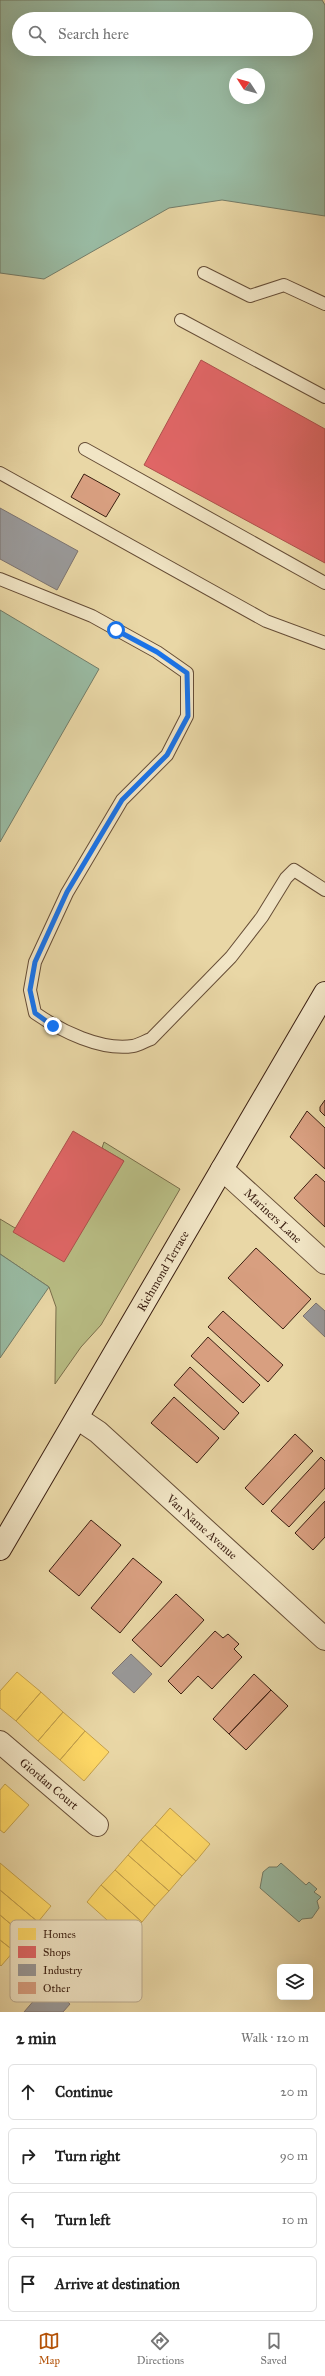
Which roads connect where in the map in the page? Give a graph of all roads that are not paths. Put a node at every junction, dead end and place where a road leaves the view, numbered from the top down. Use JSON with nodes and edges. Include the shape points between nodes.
{"nodes":[{"id":1,"x":204,"y":272,"type":"dead end"},
{"id":2,"x":325,"y":304,"type":"edge"},
{"id":3,"x":180,"y":320,"type":"dead end"},
{"id":4,"x":325,"y":397,"type":"edge"},
{"id":5,"x":85,"y":449,"type":"dead end"},
{"id":6,"x":0,"y":473,"type":"edge"},
{"id":7,"x":0,"y":579,"type":"edge"},
{"id":8,"x":325,"y":583,"type":"edge"},
{"id":9,"x":325,"y":642,"type":"edge"},
{"id":10,"x":325,"y":890,"type":"edge"},
{"id":11,"x":325,"y":994,"type":"edge"},
{"id":12,"x":222,"y":1169,"type":"junction"},
{"id":13,"x":325,"y":1264,"type":"edge"},
{"id":14,"x":77,"y":1418,"type":"junction"},
{"id":15,"x":0,"y":1549,"type":"edge"},
{"id":16,"x":325,"y":1639,"type":"edge"},
{"id":17,"x":0,"y":1742,"type":"edge"},
{"id":18,"x":97,"y":1825,"type":"dead end"}],
"edges":[{"from":1,"to":2,"type":"lane","via":[[250,296],[284,285]]},
{"from":3,"to":4,"type":"lane"},
{"from":5,"to":8,"type":"lane"},
{"from":6,"to":9,"type":"lane","via":[[266,621]]},
{"from":7,"to":10,"type":"lane","via":[[92,616],[157,652],[187,673],[188,716],[167,755],[122,800],[67,892],[35,962],[30,990],[35,1013],[53,1026],[105,1045],[134,1046],[151,1039],[231,958],[294,870]]},
{"from":11,"to":12,"type":"main road","name":"Richmond Terrace"},
{"from":12,"to":13,"type":"main road","name":"Mariners Lane"},
{"from":12,"to":14,"type":"main road","name":"Richmond Terrace"},
{"from":14,"to":15,"type":"main road","name":"Richmond Terrace"},
{"from":14,"to":16,"type":"main road","name":"Van Name Avenue","via":[[98,1432]]},
{"from":17,"to":18,"type":"main road","name":"Giordan Court"}]}
